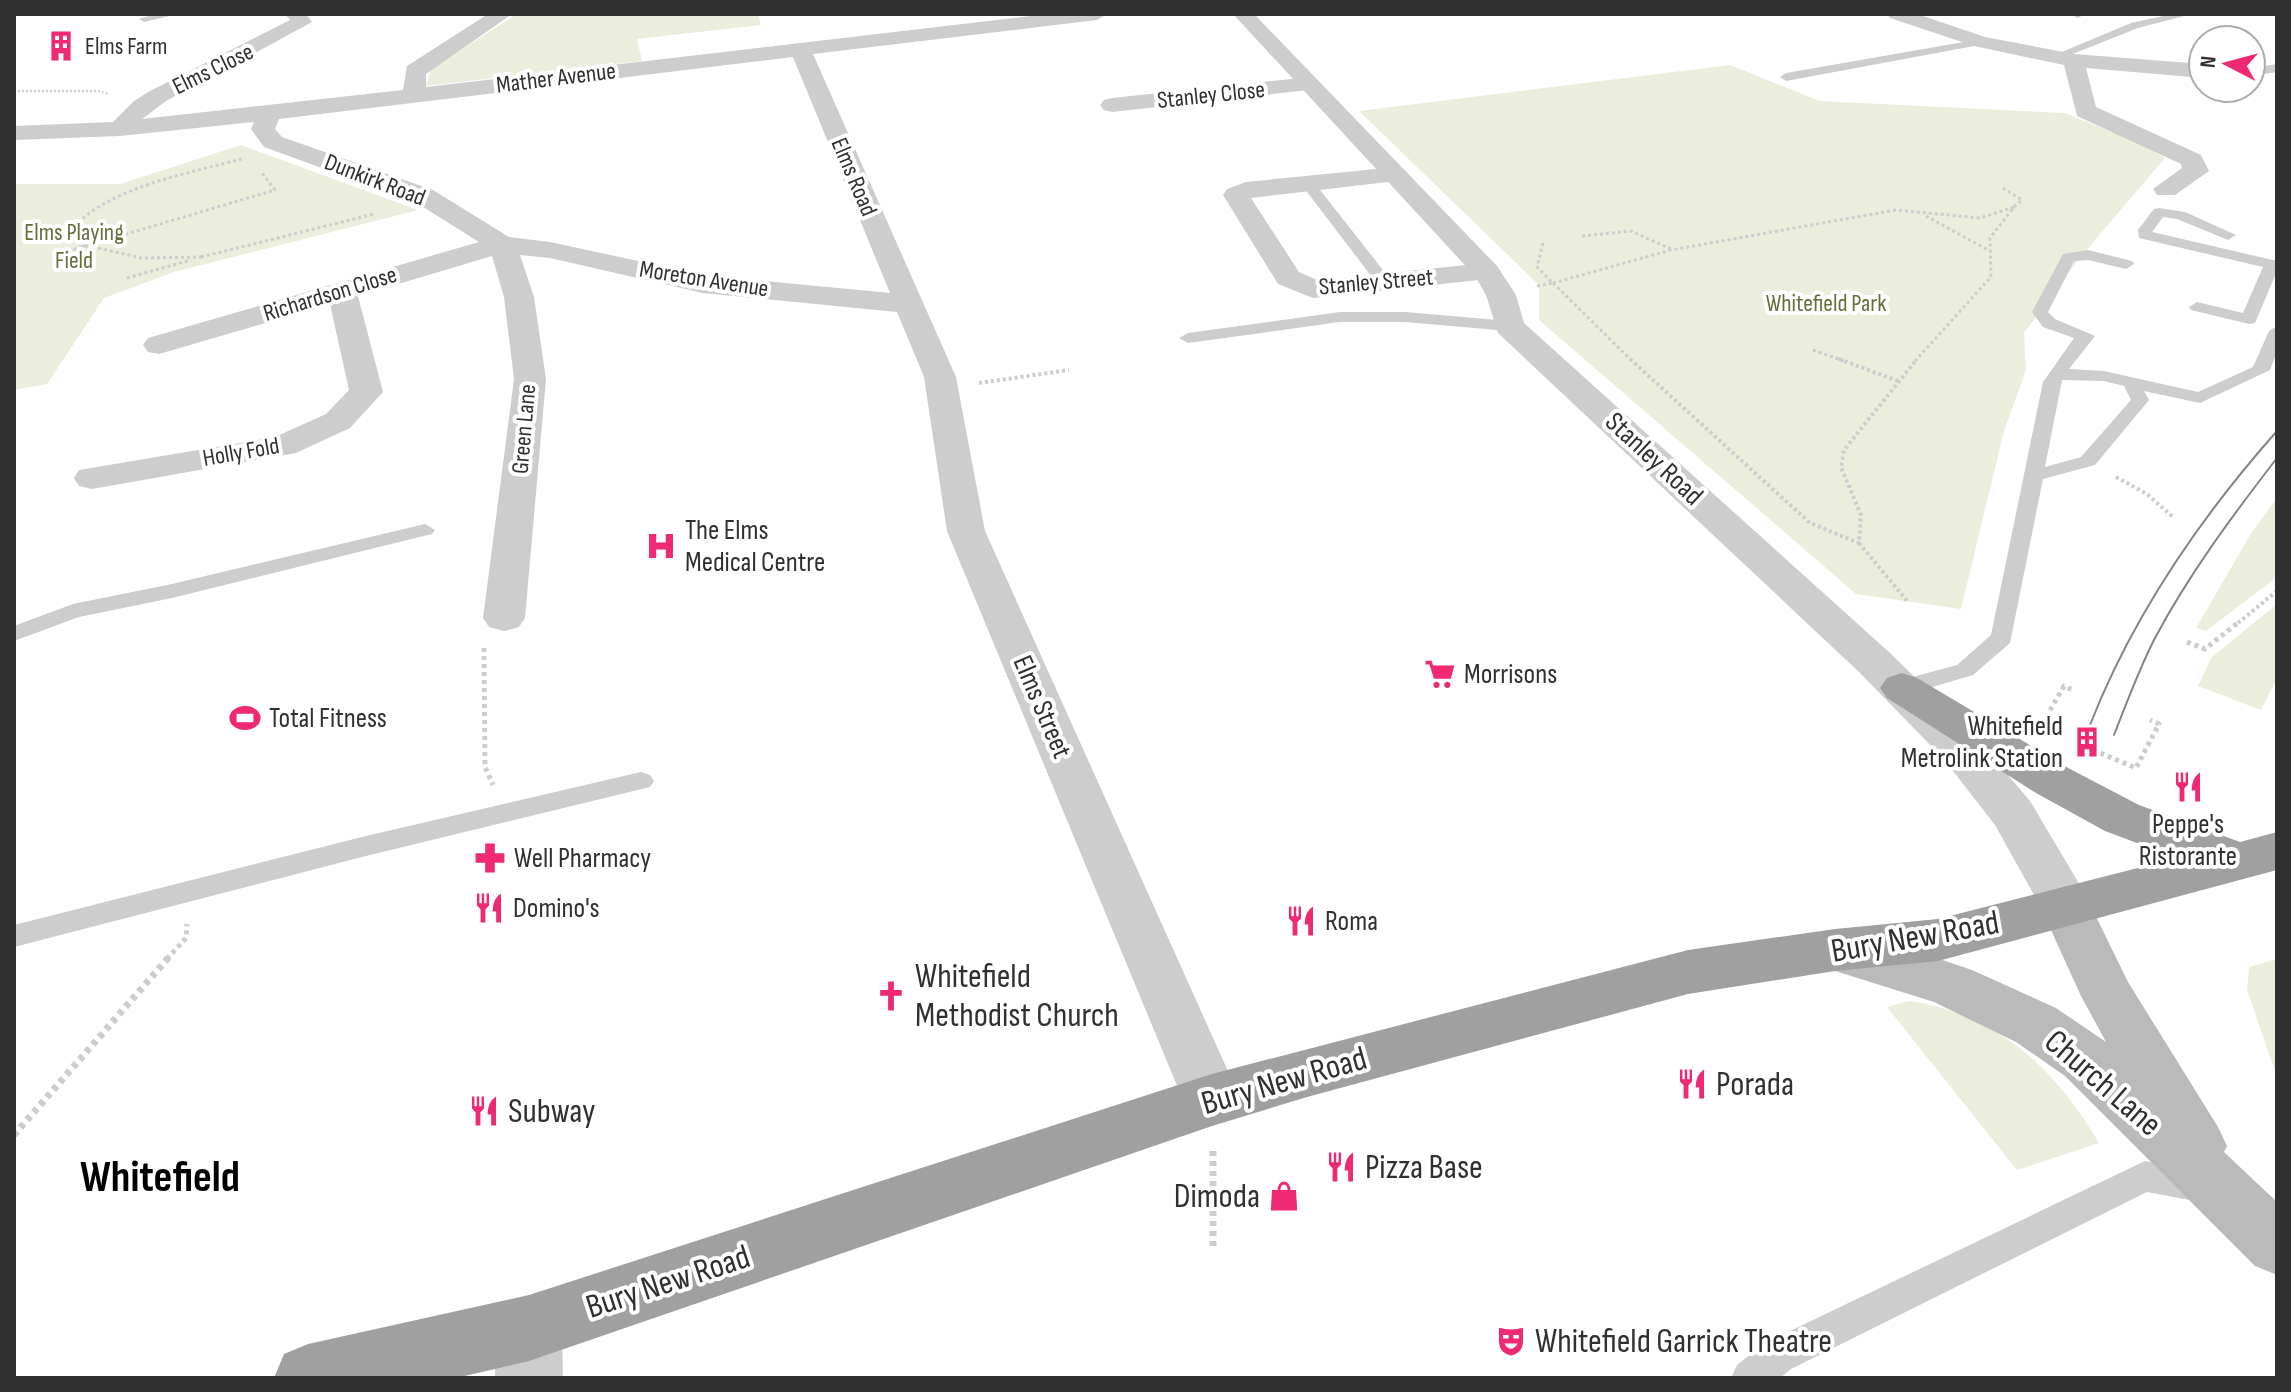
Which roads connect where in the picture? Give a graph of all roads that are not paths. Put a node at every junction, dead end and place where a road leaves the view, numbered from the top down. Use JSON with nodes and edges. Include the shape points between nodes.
{"nodes":[{"id":1,"x":173,"y":14,"type":"edge"},
{"id":2,"x":295,"y":14,"type":"edge"},
{"id":3,"x":502,"y":14,"type":"edge"},
{"id":4,"x":1087,"y":14,"type":"edge"},
{"id":5,"x":1097,"y":14,"type":"edge"},
{"id":6,"x":1243,"y":14,"type":"edge"},
{"id":7,"x":1897,"y":14,"type":"edge"},
{"id":8,"x":2187,"y":14,"type":"edge"},
{"id":9,"x":144,"y":19,"type":"dead end"},
{"id":10,"x":1981,"y":42,"type":"junction"},
{"id":11,"x":801,"y":50,"type":"junction"},
{"id":12,"x":2065,"y":58,"type":"junction"},
{"id":13,"x":2187,"y":69,"type":"edge"},
{"id":14,"x":1786,"y":77,"type":"dead end"},
{"id":15,"x":1310,"y":84,"type":"junction"},
{"id":16,"x":414,"y":95,"type":"junction"},
{"id":17,"x":1112,"y":105,"type":"dead end"},
{"id":18,"x":269,"y":113,"type":"junction"},
{"id":19,"x":120,"y":129,"type":"junction"},
{"id":20,"x":14,"y":133,"type":"edge"},
{"id":21,"x":1396,"y":175,"type":"junction"},
{"id":22,"x":1308,"y":184,"type":"junction"},
{"id":23,"x":2166,"y":189,"type":"dead end"},
{"id":24,"x":502,"y":244,"type":"junction"},
{"id":25,"x":2277,"y":252,"type":"edge"},
{"id":26,"x":2126,"y":264,"type":"dead end"},
{"id":27,"x":1384,"y":282,"type":"junction"},
{"id":28,"x":342,"y":290,"type":"junction"},
{"id":29,"x":1499,"y":297,"type":"junction"},
{"id":30,"x":907,"y":304,"type":"junction"},
{"id":31,"x":2197,"y":307,"type":"dead end"},
{"id":32,"x":2277,"y":331,"type":"edge"},
{"id":33,"x":1188,"y":338,"type":"dead end"},
{"id":34,"x":159,"y":345,"type":"dead end"},
{"id":35,"x":2056,"y":374,"type":"junction"},
{"id":36,"x":2131,"y":382,"type":"junction"},
{"id":37,"x":2033,"y":476,"type":"junction"},
{"id":38,"x":92,"y":478,"type":"dead end"},
{"id":39,"x":425,"y":530,"type":"dead end"},
{"id":40,"x":505,"y":611,"type":"road end"},
{"id":41,"x":14,"y":634,"type":"edge"},
{"id":42,"x":1902,"y":688,"type":"junction"},
{"id":43,"x":641,"y":781,"type":"dead end"},
{"id":44,"x":2258,"y":856,"type":"edge"},
{"id":45,"x":2066,"y":906,"type":"junction"},
{"id":46,"x":14,"y":936,"type":"edge"},
{"id":47,"x":1835,"y":950,"type":"junction"},
{"id":48,"x":1212,"y":1100,"type":"junction"},
{"id":49,"x":2222,"y":1190,"type":"junction"},
{"id":50,"x":2277,"y":1244,"type":"edge"},
{"id":51,"x":529,"y":1353,"type":"edge"},
{"id":52,"x":308,"y":1378,"type":"edge"},
{"id":53,"x":1750,"y":1378,"type":"edge"}],
"edges":[{"from":1,"to":9,"type":"lane"},
{"from":2,"to":19,"type":"street","name":"Elms Close","via":[[302,22],[142,106]]},
{"from":3,"to":16,"type":"street","via":[[415,71]]},
{"from":4,"to":5,"type":"street","name":"Mather Avenue"},
{"from":4,"to":11,"type":"street","name":"Mather Avenue"},
{"from":6,"to":15,"type":"street","name":"Stanley Road"},
{"from":7,"to":10,"type":"street"},
{"from":8,"to":12,"type":"lane","via":[[2135,25]]},
{"from":10,"to":12,"type":"street"},
{"from":10,"to":14,"type":"lane"},
{"from":11,"to":16,"type":"street","name":"Mather Avenue"},
{"from":11,"to":30,"type":"street","name":"Elms Road"},
{"from":12,"to":13,"type":"street"},
{"from":12,"to":23,"type":"street","via":[[2085,111],[2192,160],[2196,171]]},
{"from":15,"to":17,"type":"street","name":"Stanley Close"},
{"from":15,"to":21,"type":"street","name":"Stanley Road"},
{"from":16,"to":18,"type":"street","name":"Mather Avenue"},
{"from":18,"to":19,"type":"street","name":"Mather Avenue"},
{"from":18,"to":24,"type":"street","name":"Dunkirk Road","via":[[263,129],[279,144],[433,202]]},
{"from":19,"to":20,"type":"street","name":"Mather Avenue"},
{"from":21,"to":22,"type":"street","name":"Stanley Street"},
{"from":21,"to":29,"type":"street","name":"Stanley Road"},
{"from":22,"to":27,"type":"lane"},
{"from":22,"to":27,"type":"street","name":"Stanley Street","via":[[1236,195],[1288,278],[1313,289]]},
{"from":24,"to":28,"type":"street","name":"Richardson Close"},
{"from":24,"to":30,"type":"street","name":"Moreton Avenue","via":[[703,284]]},
{"from":24,"to":40,"type":"street","name":"Green Lane","via":[[519,297],[530,379]]},
{"from":25,"to":31,"type":"lane","via":[[2226,242],[2180,215],[2159,212],[2145,232],[2272,264],[2249,319]]},
{"from":26,"to":35,"type":"lane","via":[[2088,255],[2068,257],[2040,312],[2049,323],[2086,336]]},
{"from":27,"to":29,"type":"street","name":"Stanley Street"},
{"from":28,"to":34,"type":"street","name":"Richardson Close"},
{"from":28,"to":38,"type":"street","name":"Holly Fold","via":[[366,392],[338,421],[284,446]]},
{"from":29,"to":33,"type":"lane","via":[[1405,317],[1340,317]]},
{"from":29,"to":42,"type":"street","name":"Stanley Road"},
{"from":30,"to":48,"type":"street","name":"Elms Street","via":[[940,377],[966,531]]},
{"from":32,"to":36,"type":"lane","via":[[2261,370],[2200,398]]},
{"from":35,"to":36,"type":"lane"},
{"from":35,"to":37,"type":"lane"},
{"from":36,"to":37,"type":"lane","via":[[2140,400],[2088,461]]},
{"from":37,"to":42,"type":"lane","via":[[2002,638],[1965,670]]},
{"from":39,"to":41,"type":"lane","via":[[73,611]]},
{"from":42,"to":44,"type":"highway","via":[[2122,818]]},
{"from":42,"to":45,"type":"street","name":"Stanley Road","via":[[2013,813]]},
{"from":43,"to":46,"type":"lane"},
{"from":44,"to":45,"type":"highway","name":"Bury New Road"},
{"from":45,"to":47,"type":"highway","name":"Bury New Road","via":[[1938,940]]},
{"from":45,"to":49,"type":"main road","name":"Church Lane","via":[[2108,996]]},
{"from":47,"to":48,"type":"highway","name":"Bury New Road","via":[[1688,972]]},
{"from":47,"to":49,"type":"main road","name":"Church Lane","via":[[1953,986],[2036,1025],[2085,1059]]},
{"from":48,"to":51,"type":"highway","name":"Bury New Road"},
{"from":49,"to":50,"type":"main road","name":"Church Lane"},
{"from":49,"to":53,"type":"lane","via":[[2145,1176],[1778,1356]]},
{"from":51,"to":52,"type":"highway","name":"Bury New Road"}]}
